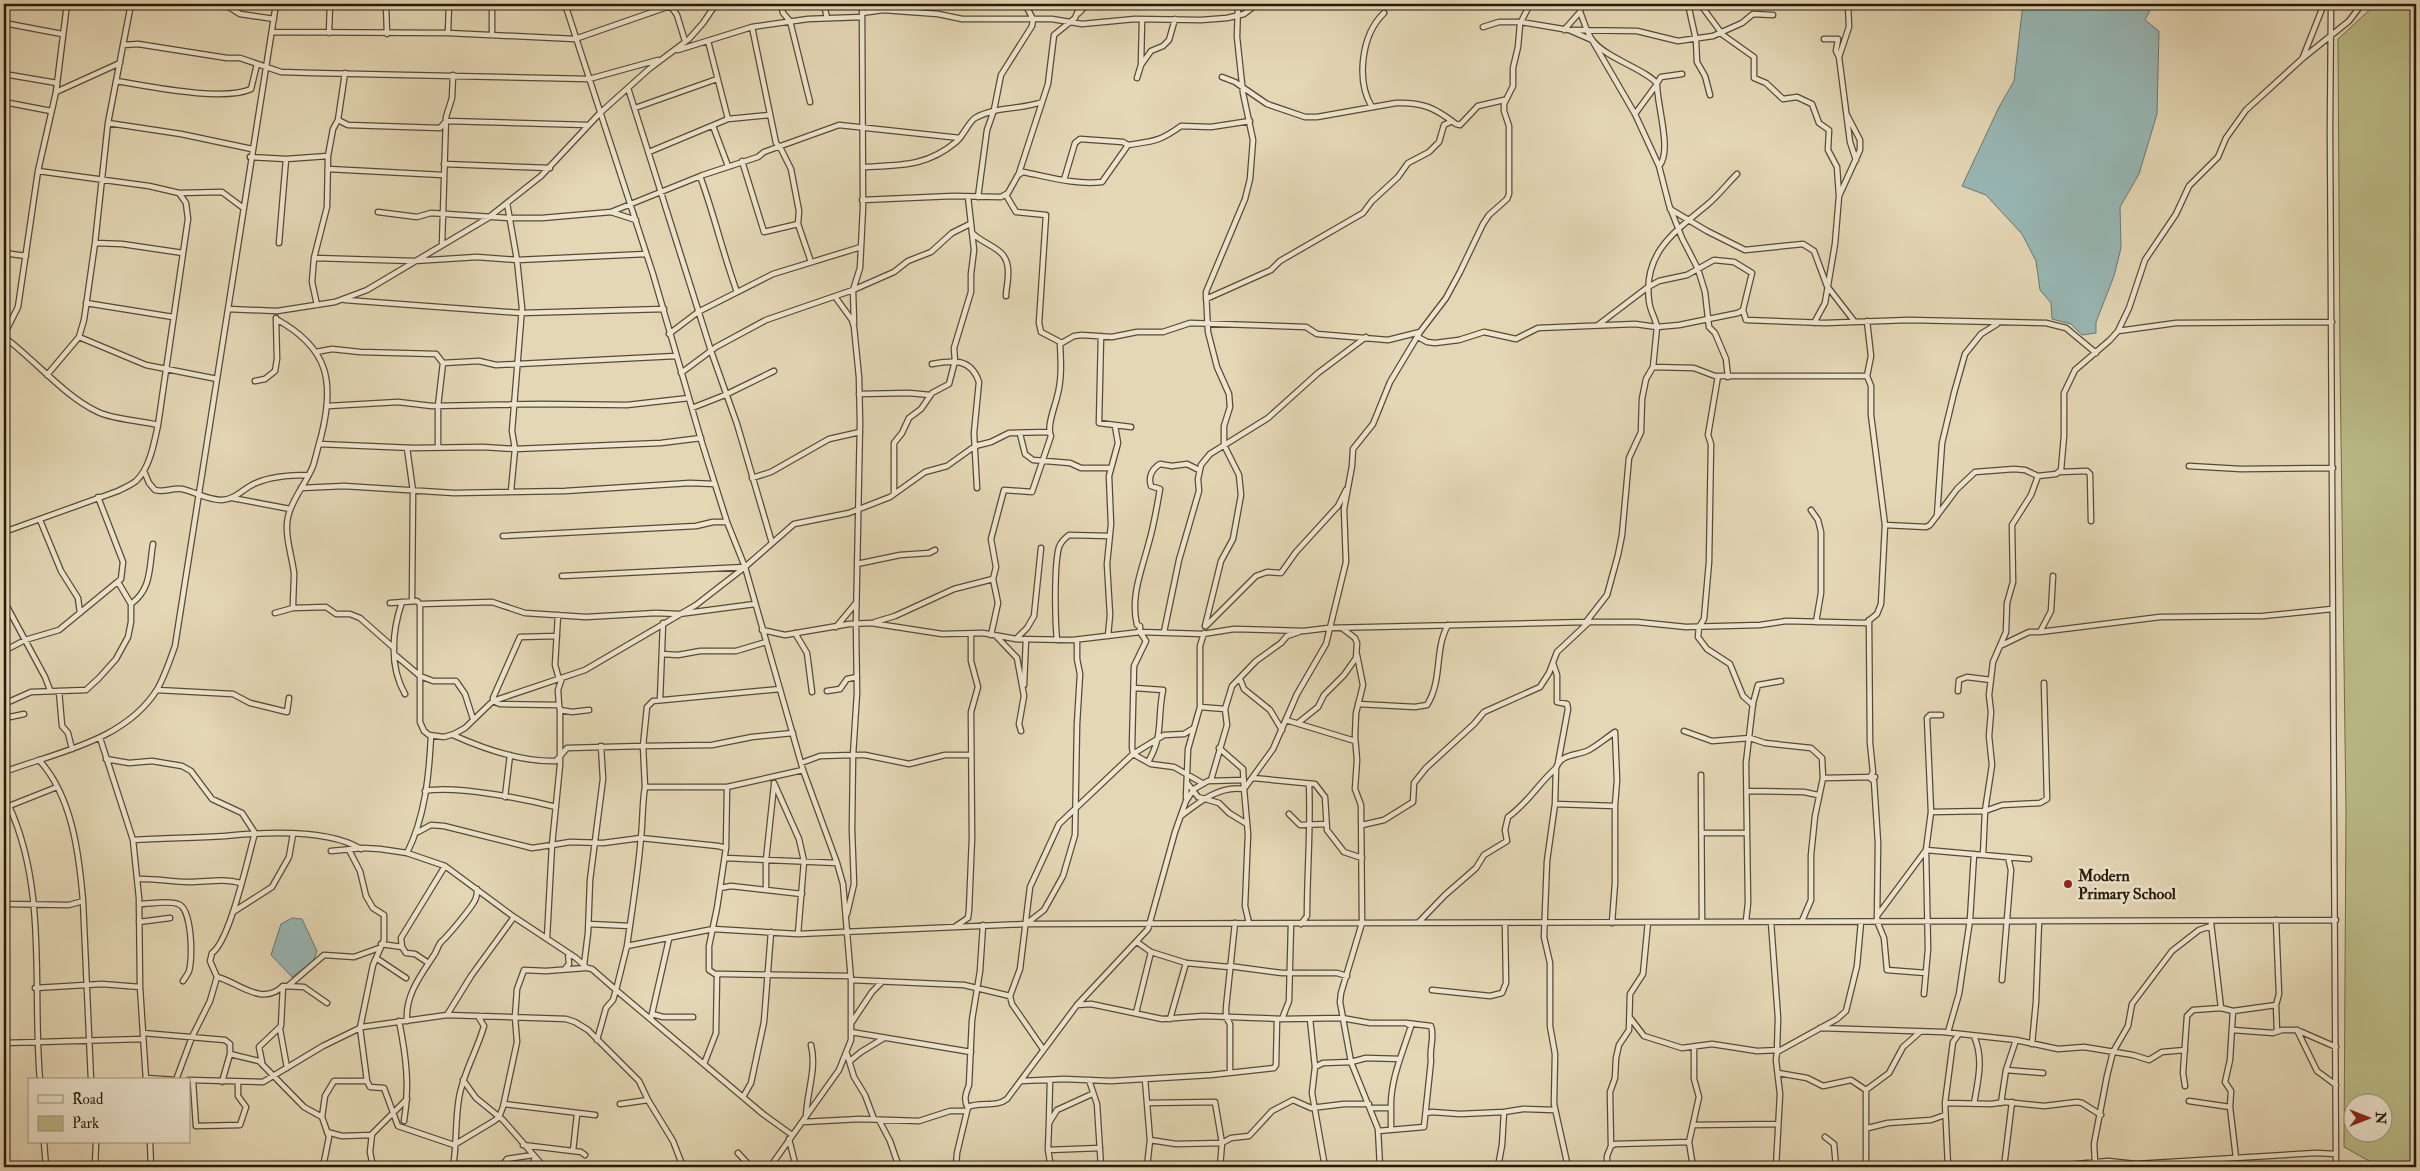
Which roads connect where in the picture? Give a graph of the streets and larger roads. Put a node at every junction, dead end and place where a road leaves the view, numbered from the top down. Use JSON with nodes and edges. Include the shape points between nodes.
{"nodes":[{"id":1,"x":67,"y":4,"type":"edge"},
{"id":2,"x":130,"y":4,"type":"edge"},
{"id":3,"x":224,"y":4,"type":"edge"},
{"id":4,"x":276,"y":4,"type":"edge"},
{"id":5,"x":330,"y":4,"type":"edge"},
{"id":6,"x":386,"y":4,"type":"edge"},
{"id":7,"x":449,"y":4,"type":"edge"},
{"id":8,"x":492,"y":4,"type":"edge"},
{"id":9,"x":565,"y":4,"type":"edge"},
{"id":10,"x":716,"y":4,"type":"edge"},
{"id":11,"x":781,"y":4,"type":"edge"},
{"id":12,"x":824,"y":4,"type":"edge"},
{"id":13,"x":862,"y":4,"type":"edge"},
{"id":14,"x":1025,"y":4,"type":"edge"},
{"id":15,"x":1081,"y":4,"type":"edge"},
{"id":16,"x":1087,"y":4,"type":"edge"},
{"id":17,"x":1238,"y":4,"type":"edge"},
{"id":18,"x":1256,"y":4,"type":"edge"},
{"id":19,"x":1530,"y":4,"type":"edge"},
{"id":20,"x":1582,"y":4,"type":"edge"},
{"id":21,"x":1688,"y":4,"type":"edge"},
{"id":22,"x":1700,"y":4,"type":"edge"},
{"id":23,"x":1848,"y":4,"type":"edge"},
{"id":24,"x":2324,"y":4,"type":"edge"},
{"id":25,"x":2331,"y":4,"type":"edge"},
{"id":26,"x":2362,"y":4,"type":"edge"},
{"id":27,"x":1580,"y":12,"type":"junction"},
{"id":28,"x":1384,"y":13,"type":"dead end"},
{"id":29,"x":1078,"y":14,"type":"junction"},
{"id":30,"x":862,"y":15,"type":"junction"},
{"id":31,"x":1774,"y":15,"type":"dead end"},
{"id":32,"x":1238,"y":16,"type":"junction"},
{"id":33,"x":827,"y":18,"type":"junction"},
{"id":34,"x":274,"y":19,"type":"junction"},
{"id":35,"x":1033,"y":19,"type":"junction"},
{"id":36,"x":1175,"y":19,"type":"junction"},
{"id":37,"x":1142,"y":20,"type":"junction"},
{"id":38,"x":790,"y":21,"type":"junction"},
{"id":39,"x":1521,"y":22,"type":"junction"},
{"id":40,"x":4,"y":23,"type":"edge"},
{"id":41,"x":1069,"y":23,"type":"junction"},
{"id":42,"x":752,"y":27,"type":"junction"},
{"id":43,"x":1482,"y":27,"type":"dead end"},
{"id":44,"x":1566,"y":30,"type":"junction"},
{"id":45,"x":1588,"y":30,"type":"junction"},
{"id":46,"x":273,"y":32,"type":"junction"},
{"id":47,"x":329,"y":33,"type":"junction"},
{"id":48,"x":448,"y":33,"type":"junction"},
{"id":49,"x":1721,"y":33,"type":"junction"},
{"id":50,"x":62,"y":34,"type":"junction"},
{"id":51,"x":387,"y":34,"type":"junction"},
{"id":52,"x":492,"y":35,"type":"junction"},
{"id":53,"x":2330,"y":36,"type":"junction"},
{"id":54,"x":1695,"y":38,"type":"junction"},
{"id":55,"x":575,"y":39,"type":"junction"},
{"id":56,"x":1824,"y":39,"type":"dead end"},
{"id":57,"x":1592,"y":40,"type":"junction"},
{"id":58,"x":685,"y":41,"type":"junction"},
{"id":59,"x":708,"y":41,"type":"junction"},
{"id":60,"x":123,"y":45,"type":"junction"},
{"id":61,"x":675,"y":51,"type":"junction"},
{"id":62,"x":1839,"y":57,"type":"junction"},
{"id":63,"x":2303,"y":58,"type":"junction"},
{"id":64,"x":660,"y":60,"type":"junction"},
{"id":65,"x":120,"y":63,"type":"junction"},
{"id":66,"x":257,"y":64,"type":"junction"},
{"id":67,"x":1140,"y":65,"type":"junction"},
{"id":68,"x":266,"y":66,"type":"junction"},
{"id":69,"x":345,"y":73,"type":"junction"},
{"id":70,"x":4,"y":74,"type":"edge"},
{"id":71,"x":1682,"y":74,"type":"dead end"},
{"id":72,"x":453,"y":75,"type":"junction"},
{"id":73,"x":1222,"y":77,"type":"dead end"},
{"id":74,"x":717,"y":78,"type":"junction"},
{"id":75,"x":1137,"y":78,"type":"dead end"},
{"id":76,"x":589,"y":79,"type":"junction"},
{"id":77,"x":116,"y":81,"type":"junction"},
{"id":78,"x":57,"y":83,"type":"junction"},
{"id":79,"x":1657,"y":84,"type":"junction"},
{"id":80,"x":1242,"y":87,"type":"junction"},
{"id":81,"x":628,"y":88,"type":"junction"},
{"id":82,"x":56,"y":92,"type":"junction"},
{"id":83,"x":1710,"y":95,"type":"dead end"},
{"id":84,"x":1504,"y":100,"type":"junction"},
{"id":85,"x":4,"y":102,"type":"edge"},
{"id":86,"x":810,"y":102,"type":"dead end"},
{"id":87,"x":1042,"y":102,"type":"junction"},
{"id":88,"x":1372,"y":107,"type":"junction"},
{"id":89,"x":635,"y":108,"type":"junction"},
{"id":90,"x":994,"y":110,"type":"junction"},
{"id":91,"x":51,"y":111,"type":"junction"},
{"id":92,"x":600,"y":113,"type":"junction"},
{"id":93,"x":770,"y":114,"type":"junction"},
{"id":94,"x":1635,"y":114,"type":"junction"},
{"id":95,"x":1847,"y":115,"type":"junction"},
{"id":96,"x":338,"y":120,"type":"junction"},
{"id":97,"x":728,"y":120,"type":"junction"},
{"id":98,"x":446,"y":121,"type":"junction"},
{"id":99,"x":1452,"y":121,"type":"junction"},
{"id":100,"x":1250,"y":122,"type":"junction"},
{"id":101,"x":108,"y":123,"type":"junction"},
{"id":102,"x":588,"y":126,"type":"junction"},
{"id":103,"x":713,"y":126,"type":"junction"},
{"id":104,"x":864,"y":127,"type":"junction"},
{"id":105,"x":960,"y":138,"type":"junction"},
{"id":106,"x":1128,"y":146,"type":"junction"},
{"id":107,"x":780,"y":147,"type":"junction"},
{"id":108,"x":252,"y":149,"type":"junction"},
{"id":109,"x":649,"y":152,"type":"junction"},
{"id":110,"x":328,"y":156,"type":"junction"},
{"id":111,"x":250,"y":157,"type":"junction"},
{"id":112,"x":286,"y":159,"type":"junction"},
{"id":113,"x":1856,"y":160,"type":"junction"},
{"id":114,"x":742,"y":161,"type":"junction"},
{"id":115,"x":444,"y":164,"type":"junction"},
{"id":116,"x":728,"y":166,"type":"junction"},
{"id":117,"x":1659,"y":166,"type":"junction"},
{"id":118,"x":863,"y":167,"type":"junction"},
{"id":119,"x":328,"y":168,"type":"junction"},
{"id":120,"x":550,"y":168,"type":"junction"},
{"id":121,"x":38,"y":171,"type":"junction"},
{"id":122,"x":1019,"y":173,"type":"junction"},
{"id":123,"x":1737,"y":174,"type":"dead end"},
{"id":124,"x":443,"y":175,"type":"junction"},
{"id":125,"x":700,"y":176,"type":"junction"},
{"id":126,"x":102,"y":179,"type":"junction"},
{"id":127,"x":1064,"y":180,"type":"junction"},
{"id":128,"x":662,"y":191,"type":"junction"},
{"id":129,"x":179,"y":193,"type":"junction"},
{"id":130,"x":1006,"y":195,"type":"junction"},
{"id":131,"x":1839,"y":196,"type":"junction"},
{"id":132,"x":968,"y":197,"type":"junction"},
{"id":133,"x":978,"y":197,"type":"junction"},
{"id":134,"x":862,"y":200,"type":"junction"},
{"id":135,"x":506,"y":203,"type":"junction"},
{"id":136,"x":631,"y":204,"type":"junction"},
{"id":137,"x":242,"y":207,"type":"junction"},
{"id":138,"x":1670,"y":209,"type":"junction"},
{"id":139,"x":378,"y":212,"type":"dead end"},
{"id":140,"x":611,"y":212,"type":"junction"},
{"id":141,"x":442,"y":213,"type":"junction"},
{"id":142,"x":488,"y":218,"type":"junction"},
{"id":143,"x":509,"y":218,"type":"junction"},
{"id":144,"x":636,"y":220,"type":"junction"},
{"id":145,"x":1688,"y":220,"type":"junction"},
{"id":146,"x":798,"y":224,"type":"junction"},
{"id":147,"x":970,"y":224,"type":"junction"},
{"id":148,"x":1678,"y":228,"type":"junction"},
{"id":149,"x":971,"y":232,"type":"junction"},
{"id":150,"x":95,"y":243,"type":"junction"},
{"id":151,"x":279,"y":243,"type":"dead end"},
{"id":152,"x":442,"y":245,"type":"junction"},
{"id":153,"x":861,"y":248,"type":"junction"},
{"id":154,"x":4,"y":253,"type":"edge"},
{"id":155,"x":183,"y":253,"type":"junction"},
{"id":156,"x":646,"y":254,"type":"junction"},
{"id":157,"x":26,"y":256,"type":"junction"},
{"id":158,"x":314,"y":258,"type":"junction"},
{"id":159,"x":517,"y":260,"type":"junction"},
{"id":160,"x":414,"y":261,"type":"junction"},
{"id":161,"x":811,"y":262,"type":"junction"},
{"id":162,"x":1698,"y":269,"type":"junction"},
{"id":163,"x":1827,"y":286,"type":"junction"},
{"id":164,"x":1648,"y":287,"type":"junction"},
{"id":165,"x":853,"y":290,"type":"junction"},
{"id":166,"x":738,"y":292,"type":"junction"},
{"id":167,"x":1006,"y":296,"type":"dead end"},
{"id":168,"x":836,"y":298,"type":"junction"},
{"id":169,"x":1206,"y":299,"type":"junction"},
{"id":170,"x":342,"y":300,"type":"junction"},
{"id":171,"x":86,"y":303,"type":"junction"},
{"id":172,"x":317,"y":305,"type":"junction"},
{"id":173,"x":228,"y":309,"type":"junction"},
{"id":174,"x":664,"y":309,"type":"junction"},
{"id":175,"x":1743,"y":310,"type":"junction"},
{"id":176,"x":277,"y":311,"type":"junction"},
{"id":177,"x":698,"y":312,"type":"junction"},
{"id":178,"x":521,"y":313,"type":"junction"},
{"id":179,"x":173,"y":317,"type":"junction"},
{"id":180,"x":1709,"y":318,"type":"junction"},
{"id":181,"x":276,"y":319,"type":"junction"},
{"id":182,"x":1854,"y":321,"type":"junction"},
{"id":183,"x":1867,"y":321,"type":"junction"},
{"id":184,"x":1999,"y":322,"type":"junction"},
{"id":185,"x":2332,"y":322,"type":"junction"},
{"id":186,"x":1208,"y":323,"type":"junction"},
{"id":187,"x":1814,"y":323,"type":"junction"},
{"id":188,"x":1598,"y":325,"type":"junction"},
{"id":189,"x":854,"y":326,"type":"junction"},
{"id":190,"x":1656,"y":326,"type":"junction"},
{"id":191,"x":2118,"y":330,"type":"junction"},
{"id":192,"x":669,"y":334,"type":"junction"},
{"id":193,"x":1419,"y":335,"type":"junction"},
{"id":194,"x":4,"y":336,"type":"edge"},
{"id":195,"x":1101,"y":336,"type":"junction"},
{"id":196,"x":79,"y":337,"type":"junction"},
{"id":197,"x":1366,"y":337,"type":"junction"},
{"id":198,"x":1062,"y":343,"type":"junction"},
{"id":199,"x":711,"y":351,"type":"junction"},
{"id":200,"x":316,"y":352,"type":"junction"},
{"id":201,"x":2096,"y":353,"type":"junction"},
{"id":202,"x":676,"y":356,"type":"junction"},
{"id":203,"x":955,"y":360,"type":"junction"},
{"id":204,"x":518,"y":362,"type":"junction"},
{"id":205,"x":443,"y":363,"type":"junction"},
{"id":206,"x":932,"y":364,"type":"dead end"},
{"id":207,"x":1653,"y":367,"type":"junction"},
{"id":208,"x":165,"y":370,"type":"junction"},
{"id":209,"x":774,"y":371,"type":"dead end"},
{"id":210,"x":681,"y":373,"type":"junction"},
{"id":211,"x":47,"y":375,"type":"junction"},
{"id":212,"x":1718,"y":376,"type":"junction"},
{"id":213,"x":1867,"y":376,"type":"junction"},
{"id":214,"x":1728,"y":377,"type":"junction"},
{"id":215,"x":217,"y":379,"type":"junction"},
{"id":216,"x":255,"y":381,"type":"dead end"},
{"id":217,"x":859,"y":394,"type":"junction"},
{"id":218,"x":725,"y":395,"type":"junction"},
{"id":219,"x":930,"y":395,"type":"junction"},
{"id":220,"x":689,"y":398,"type":"junction"},
{"id":221,"x":515,"y":405,"type":"junction"},
{"id":222,"x":328,"y":406,"type":"junction"},
{"id":223,"x":438,"y":406,"type":"junction"},
{"id":224,"x":692,"y":408,"type":"junction"},
{"id":225,"x":158,"y":425,"type":"junction"},
{"id":226,"x":1115,"y":426,"type":"junction"},
{"id":227,"x":1130,"y":427,"type":"dead end"},
{"id":228,"x":860,"y":432,"type":"junction"},
{"id":229,"x":1048,"y":432,"type":"junction"},
{"id":230,"x":1020,"y":434,"type":"junction"},
{"id":231,"x":701,"y":438,"type":"junction"},
{"id":232,"x":319,"y":444,"type":"junction"},
{"id":233,"x":1224,"y":445,"type":"junction"},
{"id":234,"x":975,"y":446,"type":"junction"},
{"id":235,"x":438,"y":447,"type":"junction"},
{"id":236,"x":407,"y":448,"type":"junction"},
{"id":237,"x":515,"y":449,"type":"junction"},
{"id":238,"x":1042,"y":460,"type":"junction"},
{"id":239,"x":2189,"y":466,"type":"dead end"},
{"id":240,"x":1110,"y":468,"type":"junction"},
{"id":241,"x":2333,"y":468,"type":"junction"},
{"id":242,"x":144,"y":470,"type":"junction"},
{"id":243,"x":1199,"y":470,"type":"junction"},
{"id":244,"x":2058,"y":472,"type":"junction"},
{"id":245,"x":308,"y":475,"type":"junction"},
{"id":246,"x":2038,"y":476,"type":"junction"},
{"id":247,"x":752,"y":478,"type":"junction"},
{"id":248,"x":715,"y":484,"type":"junction"},
{"id":249,"x":1349,"y":484,"type":"junction"},
{"id":250,"x":301,"y":488,"type":"junction"},
{"id":251,"x":977,"y":488,"type":"dead end"},
{"id":252,"x":413,"y":491,"type":"junction"},
{"id":253,"x":511,"y":491,"type":"junction"},
{"id":254,"x":894,"y":494,"type":"junction"},
{"id":255,"x":199,"y":496,"type":"junction"},
{"id":256,"x":98,"y":497,"type":"junction"},
{"id":257,"x":231,"y":498,"type":"junction"},
{"id":258,"x":859,"y":507,"type":"junction"},
{"id":259,"x":290,"y":509,"type":"junction"},
{"id":260,"x":1811,"y":510,"type":"dead end"},
{"id":261,"x":1937,"y":517,"type":"junction"},
{"id":262,"x":40,"y":520,"type":"junction"},
{"id":263,"x":2091,"y":521,"type":"dead end"},
{"id":264,"x":727,"y":522,"type":"junction"},
{"id":265,"x":1885,"y":525,"type":"junction"},
{"id":266,"x":4,"y":532,"type":"edge"},
{"id":267,"x":503,"y":536,"type":"dead end"},
{"id":268,"x":1110,"y":536,"type":"junction"},
{"id":269,"x":772,"y":542,"type":"junction"},
{"id":270,"x":153,"y":544,"type":"dead end"},
{"id":271,"x":1040,"y":548,"type":"dead end"},
{"id":272,"x":935,"y":550,"type":"dead end"},
{"id":273,"x":857,"y":564,"type":"junction"},
{"id":274,"x":745,"y":567,"type":"junction"},
{"id":275,"x":562,"y":576,"type":"dead end"},
{"id":276,"x":2053,"y":576,"type":"dead end"},
{"id":277,"x":992,"y":579,"type":"junction"},
{"id":278,"x":118,"y":582,"type":"junction"},
{"id":279,"x":4,"y":601,"type":"edge"},
{"id":280,"x":412,"y":601,"type":"junction"},
{"id":281,"x":390,"y":602,"type":"dead end"},
{"id":282,"x":402,"y":602,"type":"junction"},
{"id":283,"x":856,"y":603,"type":"junction"},
{"id":284,"x":131,"y":604,"type":"junction"},
{"id":285,"x":420,"y":604,"type":"junction"},
{"id":286,"x":755,"y":604,"type":"junction"},
{"id":287,"x":293,"y":608,"type":"junction"},
{"id":288,"x":2332,"y":609,"type":"junction"},
{"id":289,"x":275,"y":613,"type":"dead end"},
{"id":290,"x":80,"y":614,"type":"junction"},
{"id":291,"x":679,"y":614,"type":"junction"},
{"id":292,"x":558,"y":615,"type":"junction"},
{"id":293,"x":1869,"y":620,"type":"junction"},
{"id":294,"x":1588,"y":622,"type":"junction"},
{"id":295,"x":1816,"y":622,"type":"junction"},
{"id":296,"x":663,"y":623,"type":"junction"},
{"id":297,"x":871,"y":623,"type":"junction"},
{"id":298,"x":856,"y":624,"type":"junction"},
{"id":299,"x":1448,"y":625,"type":"junction"},
{"id":300,"x":1205,"y":626,"type":"junction"},
{"id":301,"x":1699,"y":626,"type":"junction"},
{"id":302,"x":836,"y":627,"type":"junction"},
{"id":303,"x":1328,"y":628,"type":"junction"},
{"id":304,"x":1342,"y":628,"type":"junction"},
{"id":305,"x":762,"y":630,"type":"junction"},
{"id":306,"x":1304,"y":631,"type":"junction"},
{"id":307,"x":1140,"y":632,"type":"junction"},
{"id":308,"x":1164,"y":632,"type":"junction"},
{"id":309,"x":2040,"y":632,"type":"junction"},
{"id":310,"x":795,"y":633,"type":"junction"},
{"id":311,"x":971,"y":634,"type":"junction"},
{"id":312,"x":1203,"y":634,"type":"junction"},
{"id":313,"x":994,"y":635,"type":"junction"},
{"id":314,"x":557,"y":636,"type":"junction"},
{"id":315,"x":1108,"y":636,"type":"junction"},
{"id":316,"x":1016,"y":639,"type":"junction"},
{"id":317,"x":1026,"y":639,"type":"junction"},
{"id":318,"x":26,"y":640,"type":"junction"},
{"id":319,"x":1057,"y":640,"type":"junction"},
{"id":320,"x":1077,"y":640,"type":"junction"},
{"id":321,"x":766,"y":642,"type":"junction"},
{"id":322,"x":2002,"y":645,"type":"junction"},
{"id":323,"x":394,"y":648,"type":"junction"},
{"id":324,"x":4,"y":651,"type":"edge"},
{"id":325,"x":394,"y":654,"type":"junction"},
{"id":326,"x":662,"y":654,"type":"junction"},
{"id":327,"x":1357,"y":655,"type":"junction"},
{"id":328,"x":1553,"y":662,"type":"junction"},
{"id":329,"x":420,"y":676,"type":"junction"},
{"id":330,"x":857,"y":677,"type":"junction"},
{"id":331,"x":561,"y":678,"type":"junction"},
{"id":332,"x":1240,"y":679,"type":"junction"},
{"id":333,"x":1991,"y":680,"type":"junction"},
{"id":334,"x":1781,"y":681,"type":"dead end"},
{"id":335,"x":2044,"y":683,"type":"dead end"},
{"id":336,"x":1024,"y":686,"type":"junction"},
{"id":337,"x":1135,"y":688,"type":"junction"},
{"id":338,"x":50,"y":690,"type":"junction"},
{"id":339,"x":157,"y":690,"type":"junction"},
{"id":340,"x":780,"y":690,"type":"junction"},
{"id":341,"x":59,"y":691,"type":"junction"},
{"id":342,"x":1958,"y":691,"type":"dead end"},
{"id":343,"x":812,"y":692,"type":"dead end"},
{"id":344,"x":827,"y":692,"type":"dead end"},
{"id":345,"x":405,"y":694,"type":"dead end"},
{"id":346,"x":290,"y":698,"type":"dead end"},
{"id":347,"x":660,"y":700,"type":"junction"},
{"id":348,"x":493,"y":701,"type":"junction"},
{"id":349,"x":4,"y":704,"type":"edge"},
{"id":350,"x":1358,"y":704,"type":"junction"},
{"id":351,"x":1753,"y":705,"type":"junction"},
{"id":352,"x":559,"y":707,"type":"junction"},
{"id":353,"x":1200,"y":707,"type":"junction"},
{"id":354,"x":1225,"y":709,"type":"junction"},
{"id":355,"x":589,"y":710,"type":"dead end"},
{"id":356,"x":4,"y":714,"type":"edge"},
{"id":357,"x":24,"y":714,"type":"dead end"},
{"id":358,"x":1941,"y":715,"type":"dead end"},
{"id":359,"x":473,"y":719,"type":"junction"},
{"id":360,"x":1286,"y":720,"type":"junction"},
{"id":361,"x":1298,"y":723,"type":"junction"},
{"id":362,"x":1194,"y":728,"type":"junction"},
{"id":363,"x":1282,"y":730,"type":"junction"},
{"id":364,"x":1021,"y":731,"type":"dead end"},
{"id":365,"x":1684,"y":731,"type":"dead end"},
{"id":366,"x":793,"y":732,"type":"junction"},
{"id":367,"x":452,"y":735,"type":"junction"},
{"id":368,"x":431,"y":736,"type":"junction"},
{"id":369,"x":100,"y":738,"type":"junction"},
{"id":370,"x":1159,"y":738,"type":"junction"},
{"id":371,"x":1750,"y":738,"type":"junction"},
{"id":372,"x":1355,"y":741,"type":"junction"},
{"id":373,"x":601,"y":746,"type":"junction"},
{"id":374,"x":643,"y":746,"type":"junction"},
{"id":375,"x":1219,"y":748,"type":"junction"},
{"id":376,"x":72,"y":749,"type":"junction"},
{"id":377,"x":1133,"y":754,"type":"junction"},
{"id":378,"x":510,"y":755,"type":"junction"},
{"id":379,"x":560,"y":755,"type":"junction"},
{"id":380,"x":853,"y":755,"type":"junction"},
{"id":381,"x":971,"y":755,"type":"junction"},
{"id":382,"x":106,"y":759,"type":"junction"},
{"id":383,"x":39,"y":760,"type":"junction"},
{"id":384,"x":1148,"y":762,"type":"junction"},
{"id":385,"x":801,"y":763,"type":"junction"},
{"id":386,"x":1557,"y":766,"type":"junction"},
{"id":387,"x":803,"y":770,"type":"junction"},
{"id":388,"x":4,"y":772,"type":"edge"},
{"id":389,"x":1188,"y":775,"type":"junction"},
{"id":390,"x":776,"y":776,"type":"junction"},
{"id":391,"x":1701,"y":776,"type":"dead end"},
{"id":392,"x":1872,"y":777,"type":"junction"},
{"id":393,"x":1253,"y":778,"type":"junction"},
{"id":394,"x":1823,"y":778,"type":"junction"},
{"id":395,"x":1211,"y":780,"type":"junction"},
{"id":396,"x":1244,"y":780,"type":"junction"},
{"id":397,"x":774,"y":783,"type":"junction"},
{"id":398,"x":1202,"y":783,"type":"junction"},
{"id":399,"x":1188,"y":784,"type":"junction"},
{"id":400,"x":1309,"y":784,"type":"junction"},
{"id":401,"x":727,"y":786,"type":"junction"},
{"id":402,"x":57,"y":787,"type":"junction"},
{"id":403,"x":645,"y":787,"type":"junction"},
{"id":404,"x":1244,"y":789,"type":"junction"},
{"id":405,"x":425,"y":791,"type":"junction"},
{"id":406,"x":1192,"y":791,"type":"junction"},
{"id":407,"x":1747,"y":792,"type":"junction"},
{"id":408,"x":1818,"y":794,"type":"junction"},
{"id":409,"x":505,"y":797,"type":"junction"},
{"id":410,"x":1202,"y":800,"type":"junction"},
{"id":411,"x":1186,"y":801,"type":"junction"},
{"id":412,"x":1555,"y":804,"type":"junction"},
{"id":413,"x":1076,"y":806,"type":"junction"},
{"id":414,"x":1615,"y":806,"type":"junction"},
{"id":415,"x":6,"y":807,"type":"edge"},
{"id":416,"x":556,"y":807,"type":"junction"},
{"id":417,"x":1985,"y":811,"type":"junction"},
{"id":418,"x":1931,"y":812,"type":"junction"},
{"id":419,"x":1289,"y":814,"type":"dead end"},
{"id":420,"x":422,"y":816,"type":"junction"},
{"id":421,"x":1181,"y":816,"type":"junction"},
{"id":422,"x":1308,"y":824,"type":"junction"},
{"id":423,"x":1326,"y":824,"type":"junction"},
{"id":424,"x":431,"y":825,"type":"junction"},
{"id":425,"x":1247,"y":825,"type":"junction"},
{"id":426,"x":1362,"y":825,"type":"junction"},
{"id":427,"x":418,"y":832,"type":"junction"},
{"id":428,"x":255,"y":833,"type":"junction"},
{"id":429,"x":1702,"y":833,"type":"junction"},
{"id":430,"x":1746,"y":833,"type":"junction"},
{"id":431,"x":292,"y":834,"type":"junction"},
{"id":432,"x":641,"y":838,"type":"junction"},
{"id":433,"x":133,"y":840,"type":"junction"},
{"id":434,"x":596,"y":842,"type":"junction"},
{"id":435,"x":552,"y":845,"type":"junction"},
{"id":436,"x":361,"y":848,"type":"junction"},
{"id":437,"x":726,"y":848,"type":"junction"},
{"id":438,"x":349,"y":850,"type":"junction"},
{"id":439,"x":1926,"y":850,"type":"junction"},
{"id":440,"x":331,"y":851,"type":"dead end"},
{"id":441,"x":407,"y":853,"type":"junction"},
{"id":442,"x":1974,"y":854,"type":"junction"},
{"id":443,"x":1983,"y":855,"type":"junction"},
{"id":444,"x":2008,"y":857,"type":"junction"},
{"id":445,"x":725,"y":858,"type":"junction"},
{"id":446,"x":1362,"y":858,"type":"junction"},
{"id":447,"x":2029,"y":859,"type":"dead end"},
{"id":448,"x":766,"y":860,"type":"junction"},
{"id":449,"x":804,"y":861,"type":"junction"},
{"id":450,"x":837,"y":863,"type":"junction"},
{"id":451,"x":445,"y":866,"type":"junction"},
{"id":452,"x":137,"y":879,"type":"junction"},
{"id":453,"x":240,"y":883,"type":"junction"},
{"id":454,"x":720,"y":888,"type":"junction"},
{"id":455,"x":477,"y":889,"type":"junction"},
{"id":456,"x":766,"y":890,"type":"junction"},
{"id":457,"x":802,"y":894,"type":"junction"},
{"id":458,"x":83,"y":901,"type":"junction"},
{"id":459,"x":4,"y":904,"type":"edge"},
{"id":460,"x":34,"y":904,"type":"junction"},
{"id":461,"x":139,"y":904,"type":"junction"},
{"id":462,"x":233,"y":912,"type":"junction"},
{"id":463,"x":846,"y":915,"type":"junction"},
{"id":464,"x":514,"y":917,"type":"junction"},
{"id":465,"x":170,"y":918,"type":"dead end"},
{"id":466,"x":1877,"y":919,"type":"junction"},
{"id":467,"x":1970,"y":920,"type":"junction"},
{"id":468,"x":2006,"y":920,"type":"junction"},
{"id":469,"x":2211,"y":920,"type":"junction"},
{"id":470,"x":2276,"y":920,"type":"junction"},
{"id":471,"x":2336,"y":920,"type":"junction"},
{"id":472,"x":1746,"y":921,"type":"junction"},
{"id":473,"x":1802,"y":921,"type":"junction"},
{"id":474,"x":1926,"y":921,"type":"junction"},
{"id":475,"x":2039,"y":921,"type":"junction"},
{"id":476,"x":139,"y":922,"type":"junction"},
{"id":477,"x":1419,"y":922,"type":"junction"},
{"id":478,"x":1648,"y":922,"type":"junction"},
{"id":479,"x":1702,"y":922,"type":"junction"},
{"id":480,"x":1770,"y":922,"type":"junction"},
{"id":481,"x":1861,"y":922,"type":"junction"},
{"id":482,"x":1150,"y":923,"type":"junction"},
{"id":483,"x":1235,"y":923,"type":"junction"},
{"id":484,"x":1249,"y":923,"type":"junction"},
{"id":485,"x":1362,"y":923,"type":"junction"},
{"id":486,"x":1505,"y":923,"type":"junction"},
{"id":487,"x":1546,"y":923,"type":"junction"},
{"id":488,"x":1612,"y":923,"type":"junction"},
{"id":489,"x":589,"y":924,"type":"junction"},
{"id":490,"x":1026,"y":924,"type":"junction"},
{"id":491,"x":1291,"y":924,"type":"junction"},
{"id":492,"x":1301,"y":924,"type":"junction"},
{"id":493,"x":983,"y":925,"type":"junction"},
{"id":494,"x":630,"y":926,"type":"junction"},
{"id":495,"x":955,"y":926,"type":"junction"},
{"id":496,"x":2211,"y":926,"type":"junction"},
{"id":497,"x":713,"y":929,"type":"junction"},
{"id":498,"x":845,"y":930,"type":"junction"},
{"id":499,"x":770,"y":932,"type":"junction"},
{"id":500,"x":798,"y":934,"type":"junction"},
{"id":501,"x":547,"y":938,"type":"junction"},
{"id":502,"x":668,"y":939,"type":"junction"},
{"id":503,"x":1137,"y":942,"type":"junction"},
{"id":504,"x":380,"y":946,"type":"junction"},
{"id":505,"x":628,"y":946,"type":"junction"},
{"id":506,"x":402,"y":947,"type":"junction"},
{"id":507,"x":1151,"y":952,"type":"junction"},
{"id":508,"x":568,"y":953,"type":"junction"},
{"id":509,"x":376,"y":958,"type":"junction"},
{"id":510,"x":427,"y":962,"type":"junction"},
{"id":511,"x":1186,"y":963,"type":"junction"},
{"id":512,"x":585,"y":967,"type":"junction"},
{"id":513,"x":1229,"y":967,"type":"junction"},
{"id":514,"x":565,"y":969,"type":"junction"},
{"id":515,"x":1289,"y":973,"type":"junction"},
{"id":516,"x":1926,"y":973,"type":"junction"},
{"id":517,"x":717,"y":974,"type":"junction"},
{"id":518,"x":766,"y":976,"type":"junction"},
{"id":519,"x":1347,"y":976,"type":"junction"},
{"id":520,"x":217,"y":977,"type":"junction"},
{"id":521,"x":406,"y":978,"type":"dead end"},
{"id":522,"x":850,"y":978,"type":"junction"},
{"id":523,"x":2002,"y":980,"type":"dead end"},
{"id":524,"x":183,"y":981,"type":"dead end"},
{"id":525,"x":881,"y":983,"type":"junction"},
{"id":526,"x":88,"y":985,"type":"junction"},
{"id":527,"x":285,"y":986,"type":"junction"},
{"id":528,"x":140,"y":987,"type":"junction"},
{"id":529,"x":35,"y":988,"type":"junction"},
{"id":530,"x":976,"y":988,"type":"junction"},
{"id":531,"x":616,"y":990,"type":"junction"},
{"id":532,"x":1432,"y":990,"type":"dead end"},
{"id":533,"x":1924,"y":994,"type":"dead end"},
{"id":534,"x":1010,"y":996,"type":"junction"},
{"id":535,"x":327,"y":1003,"type":"dead end"},
{"id":536,"x":1077,"y":1005,"type":"junction"},
{"id":537,"x":2276,"y":1005,"type":"junction"},
{"id":538,"x":2221,"y":1008,"type":"junction"},
{"id":539,"x":2232,"y":1011,"type":"junction"},
{"id":540,"x":1136,"y":1013,"type":"junction"},
{"id":541,"x":447,"y":1015,"type":"junction"},
{"id":542,"x":478,"y":1016,"type":"junction"},
{"id":543,"x":651,"y":1016,"type":"junction"},
{"id":544,"x":515,"y":1017,"type":"junction"},
{"id":545,"x":693,"y":1017,"type":"dead end"},
{"id":546,"x":1226,"y":1017,"type":"junction"},
{"id":547,"x":1342,"y":1018,"type":"junction"},
{"id":548,"x":1170,"y":1019,"type":"junction"},
{"id":549,"x":1280,"y":1019,"type":"junction"},
{"id":550,"x":1310,"y":1019,"type":"junction"},
{"id":551,"x":1631,"y":1019,"type":"junction"},
{"id":552,"x":407,"y":1021,"type":"junction"},
{"id":553,"x":399,"y":1022,"type":"junction"},
{"id":554,"x":852,"y":1022,"type":"junction"},
{"id":555,"x":1406,"y":1023,"type":"junction"},
{"id":556,"x":360,"y":1028,"type":"junction"},
{"id":557,"x":1820,"y":1028,"type":"junction"},
{"id":558,"x":280,"y":1029,"type":"junction"},
{"id":559,"x":2233,"y":1030,"type":"junction"},
{"id":560,"x":2297,"y":1030,"type":"junction"},
{"id":561,"x":2276,"y":1031,"type":"junction"},
{"id":562,"x":852,"y":1032,"type":"junction"},
{"id":563,"x":1921,"y":1032,"type":"junction"},
{"id":564,"x":1948,"y":1032,"type":"junction"},
{"id":565,"x":1959,"y":1034,"type":"junction"},
{"id":566,"x":143,"y":1036,"type":"junction"},
{"id":567,"x":1974,"y":1036,"type":"junction"},
{"id":568,"x":192,"y":1037,"type":"junction"},
{"id":569,"x":884,"y":1038,"type":"junction"},
{"id":570,"x":598,"y":1040,"type":"junction"},
{"id":571,"x":2016,"y":1040,"type":"junction"},
{"id":572,"x":36,"y":1041,"type":"junction"},
{"id":573,"x":90,"y":1041,"type":"junction"},
{"id":574,"x":4,"y":1043,"type":"edge"},
{"id":575,"x":2032,"y":1044,"type":"junction"},
{"id":576,"x":812,"y":1045,"type":"dead end"},
{"id":577,"x":1694,"y":1047,"type":"junction"},
{"id":578,"x":2336,"y":1047,"type":"junction"},
{"id":579,"x":1043,"y":1049,"type":"junction"},
{"id":580,"x":1778,"y":1050,"type":"junction"},
{"id":581,"x":2185,"y":1050,"type":"junction"},
{"id":582,"x":971,"y":1052,"type":"junction"},
{"id":583,"x":2113,"y":1052,"type":"junction"},
{"id":584,"x":230,"y":1054,"type":"junction"},
{"id":585,"x":847,"y":1054,"type":"junction"},
{"id":586,"x":1400,"y":1059,"type":"junction"},
{"id":587,"x":850,"y":1061,"type":"junction"},
{"id":588,"x":1351,"y":1062,"type":"junction"},
{"id":589,"x":262,"y":1064,"type":"junction"},
{"id":590,"x":704,"y":1064,"type":"junction"},
{"id":591,"x":1315,"y":1067,"type":"junction"},
{"id":592,"x":287,"y":1068,"type":"junction"},
{"id":593,"x":2006,"y":1070,"type":"junction"},
{"id":594,"x":1230,"y":1072,"type":"junction"},
{"id":595,"x":1778,"y":1073,"type":"junction"},
{"id":596,"x":2043,"y":1074,"type":"dead end"},
{"id":597,"x":274,"y":1076,"type":"junction"},
{"id":598,"x":40,"y":1078,"type":"edge"},
{"id":599,"x":91,"y":1078,"type":"edge"},
{"id":600,"x":146,"y":1078,"type":"edge"},
{"id":601,"x":178,"y":1078,"type":"edge"},
{"id":602,"x":1145,"y":1079,"type":"junction"},
{"id":603,"x":463,"y":1080,"type":"junction"},
{"id":604,"x":1089,"y":1080,"type":"junction"},
{"id":605,"x":191,"y":1081,"type":"edge"},
{"id":606,"x":367,"y":1081,"type":"junction"},
{"id":607,"x":1050,"y":1081,"type":"junction"},
{"id":608,"x":222,"y":1082,"type":"junction"},
{"id":609,"x":1020,"y":1082,"type":"junction"},
{"id":610,"x":238,"y":1083,"type":"junction"},
{"id":611,"x":2336,"y":1085,"type":"junction"},
{"id":612,"x":2184,"y":1086,"type":"dead end"},
{"id":613,"x":1866,"y":1090,"type":"junction"},
{"id":614,"x":1092,"y":1094,"type":"junction"},
{"id":615,"x":743,"y":1097,"type":"junction"},
{"id":616,"x":408,"y":1098,"type":"junction"},
{"id":617,"x":648,"y":1100,"type":"junction"},
{"id":618,"x":2190,"y":1101,"type":"dead end"},
{"id":619,"x":2012,"y":1102,"type":"junction"},
{"id":620,"x":1148,"y":1103,"type":"junction"},
{"id":621,"x":1945,"y":1103,"type":"junction"},
{"id":622,"x":2000,"y":1103,"type":"junction"},
{"id":623,"x":504,"y":1104,"type":"junction"},
{"id":624,"x":620,"y":1104,"type":"dead end"},
{"id":625,"x":1974,"y":1104,"type":"junction"},
{"id":626,"x":1369,"y":1106,"type":"junction"},
{"id":627,"x":2230,"y":1107,"type":"junction"},
{"id":628,"x":1391,"y":1108,"type":"junction"},
{"id":629,"x":967,"y":1109,"type":"junction"},
{"id":630,"x":1315,"y":1109,"type":"junction"},
{"id":631,"x":1555,"y":1110,"type":"junction"},
{"id":632,"x":1504,"y":1112,"type":"junction"},
{"id":633,"x":394,"y":1113,"type":"junction"},
{"id":634,"x":1426,"y":1113,"type":"junction"},
{"id":635,"x":577,"y":1114,"type":"junction"},
{"id":636,"x":595,"y":1115,"type":"dead end"},
{"id":637,"x":1945,"y":1115,"type":"junction"},
{"id":638,"x":2101,"y":1116,"type":"junction"},
{"id":639,"x":322,"y":1117,"type":"junction"},
{"id":640,"x":499,"y":1117,"type":"junction"},
{"id":641,"x":806,"y":1117,"type":"junction"},
{"id":642,"x":876,"y":1120,"type":"junction"},
{"id":643,"x":404,"y":1121,"type":"dead end"},
{"id":644,"x":802,"y":1122,"type":"junction"},
{"id":645,"x":1049,"y":1122,"type":"junction"},
{"id":646,"x":1778,"y":1124,"type":"junction"},
{"id":647,"x":1694,"y":1125,"type":"junction"},
{"id":648,"x":1868,"y":1128,"type":"junction"},
{"id":649,"x":1391,"y":1129,"type":"junction"},
{"id":650,"x":1378,"y":1130,"type":"junction"},
{"id":651,"x":327,"y":1132,"type":"junction"},
{"id":652,"x":372,"y":1135,"type":"junction"},
{"id":653,"x":791,"y":1137,"type":"junction"},
{"id":654,"x":1825,"y":1137,"type":"dead end"},
{"id":655,"x":1150,"y":1140,"type":"junction"},
{"id":656,"x":1689,"y":1142,"type":"junction"},
{"id":657,"x":1222,"y":1143,"type":"junction"},
{"id":658,"x":44,"y":1144,"type":"edge"},
{"id":659,"x":96,"y":1144,"type":"edge"},
{"id":660,"x":150,"y":1144,"type":"edge"},
{"id":661,"x":455,"y":1144,"type":"junction"},
{"id":662,"x":523,"y":1145,"type":"junction"},
{"id":663,"x":1611,"y":1146,"type":"junction"},
{"id":664,"x":1100,"y":1148,"type":"junction"},
{"id":665,"x":1048,"y":1150,"type":"junction"},
{"id":666,"x":573,"y":1151,"type":"junction"},
{"id":667,"x":738,"y":1153,"type":"dead end"},
{"id":668,"x":2336,"y":1154,"type":"junction"},
{"id":669,"x":585,"y":1155,"type":"dead end"},
{"id":670,"x":534,"y":1156,"type":"junction"},
{"id":671,"x":2236,"y":1158,"type":"junction"},
{"id":672,"x":2211,"y":1159,"type":"junction"},
{"id":673,"x":2094,"y":1163,"type":"junction"},
{"id":674,"x":2138,"y":1166,"type":"edge"},
{"id":675,"x":46,"y":1167,"type":"edge"},
{"id":676,"x":96,"y":1167,"type":"edge"},
{"id":677,"x":151,"y":1167,"type":"edge"},
{"id":678,"x":323,"y":1167,"type":"edge"},
{"id":679,"x":373,"y":1167,"type":"edge"},
{"id":680,"x":452,"y":1167,"type":"edge"},
{"id":681,"x":501,"y":1167,"type":"edge"},
{"id":682,"x":532,"y":1167,"type":"edge"},
{"id":683,"x":544,"y":1167,"type":"edge"},
{"id":684,"x":683,"y":1167,"type":"edge"},
{"id":685,"x":751,"y":1167,"type":"edge"},
{"id":686,"x":770,"y":1167,"type":"edge"},
{"id":687,"x":796,"y":1167,"type":"edge"},
{"id":688,"x":897,"y":1167,"type":"edge"},
{"id":689,"x":956,"y":1167,"type":"edge"},
{"id":690,"x":1051,"y":1167,"type":"edge"},
{"id":691,"x":1101,"y":1167,"type":"edge"},
{"id":692,"x":1147,"y":1167,"type":"edge"},
{"id":693,"x":1220,"y":1167,"type":"edge"},
{"id":694,"x":1325,"y":1167,"type":"edge"},
{"id":695,"x":1380,"y":1167,"type":"edge"},
{"id":696,"x":1498,"y":1167,"type":"edge"},
{"id":697,"x":1568,"y":1167,"type":"edge"},
{"id":698,"x":1607,"y":1167,"type":"edge"},
{"id":699,"x":1692,"y":1167,"type":"edge"},
{"id":700,"x":1776,"y":1167,"type":"edge"},
{"id":701,"x":1836,"y":1167,"type":"edge"},
{"id":702,"x":1866,"y":1167,"type":"edge"},
{"id":703,"x":1948,"y":1167,"type":"edge"},
{"id":704,"x":2004,"y":1167,"type":"edge"},
{"id":705,"x":2046,"y":1167,"type":"edge"},
{"id":706,"x":2063,"y":1167,"type":"edge"},
{"id":707,"x":2202,"y":1167,"type":"edge"},
{"id":708,"x":2336,"y":1167,"type":"edge"}],
"edges":[{"from":1,"to":50,"type":"street"},
{"from":2,"to":60,"type":"street"},
{"from":3,"to":34,"type":"street","via":[[240,14]]},
{"from":4,"to":34,"type":"street"},
{"from":5,"to":47,"type":"street"},
{"from":6,"to":51,"type":"street"},
{"from":7,"to":48,"type":"street"},
{"from":8,"to":52,"type":"street"},
{"from":9,"to":55,"type":"street"},
{"from":10,"to":58,"type":"street","via":[[704,23]]},
{"from":11,"to":38,"type":"street"},
{"from":12,"to":33,"type":"street"},
{"from":13,"to":30,"type":"street"},
{"from":14,"to":35,"type":"street"},
{"from":15,"to":29,"type":"street"},
{"from":16,"to":29,"type":"street"},
{"from":17,"to":32,"type":"street"},
{"from":18,"to":32,"type":"street"},
{"from":19,"to":39,"type":"street"},
{"from":20,"to":27,"type":"street"},
{"from":21,"to":54,"type":"street"},
{"from":22,"to":49,"type":"street"},
{"from":23,"to":62,"type":"street","via":[[1849,27]]},
{"from":24,"to":63,"type":"street"},
{"from":25,"to":53,"type":"street"},
{"from":26,"to":53,"type":"street","via":[[2349,21]]},
{"from":27,"to":44,"type":"street"},
{"from":27,"to":45,"type":"street"},
{"from":28,"to":88,"type":"street","via":[[1375,22],[1365,47],[1364,82],[1366,97]]},
{"from":29,"to":41,"type":"street"},
{"from":30,"to":33,"type":"street"},
{"from":30,"to":35,"type":"street","via":[[883,10],[962,19]]},
{"from":30,"to":104,"type":"street"},
{"from":31,"to":49,"type":"street","via":[[1753,14]]},
{"from":32,"to":36,"type":"street"},
{"from":32,"to":80,"type":"street"},
{"from":33,"to":38,"type":"street"},
{"from":34,"to":46,"type":"street"},
{"from":35,"to":41,"type":"street"},
{"from":35,"to":90,"type":"street","via":[[1030,30],[1002,71]]},
{"from":36,"to":37,"type":"street"},
{"from":36,"to":67,"type":"street","via":[[1169,40],[1151,51]]},
{"from":37,"to":41,"type":"street"},
{"from":37,"to":67,"type":"street"},
{"from":38,"to":42,"type":"street"},
{"from":38,"to":86,"type":"street"},
{"from":39,"to":43,"type":"street","via":[[1499,22]]},
{"from":39,"to":44,"type":"street"},
{"from":39,"to":84,"type":"street","via":[[1513,86]]},
{"from":40,"to":50,"type":"street"},
{"from":41,"to":87,"type":"street","via":[[1054,36],[1048,84]]},
{"from":42,"to":59,"type":"street"},
{"from":42,"to":93,"type":"street"},
{"from":44,"to":45,"type":"street"},
{"from":44,"to":57,"type":"street"},
{"from":45,"to":54,"type":"street","via":[[1637,31],[1678,41]]},
{"from":45,"to":57,"type":"street"},
{"from":46,"to":47,"type":"street"},
{"from":46,"to":68,"type":"street"},
{"from":47,"to":51,"type":"street"},
{"from":48,"to":51,"type":"street"},
{"from":48,"to":52,"type":"street"},
{"from":49,"to":54,"type":"street"},
{"from":49,"to":131,"type":"street","via":[[1754,57],[1754,78],[1762,80],[1783,99],[1797,97],[1812,104],[1819,122],[1829,130],[1828,150],[1837,167]]},
{"from":50,"to":78,"type":"street"},
{"from":52,"to":55,"type":"street"},
{"from":53,"to":63,"type":"street"},
{"from":53,"to":185,"type":"street"},
{"from":54,"to":83,"type":"street","via":[[1697,62]]},
{"from":55,"to":58,"type":"street","via":[[667,7],[677,15]]},
{"from":55,"to":76,"type":"street"},
{"from":56,"to":62,"type":"street","via":[[1838,39],[1836,51]]},
{"from":57,"to":79,"type":"street","via":[[1653,78]]},
{"from":57,"to":94,"type":"street"},
{"from":58,"to":61,"type":"street"},
{"from":59,"to":61,"type":"street"},
{"from":59,"to":74,"type":"street"},
{"from":60,"to":65,"type":"street"},
{"from":60,"to":66,"type":"street","via":[[138,44],[240,58]]},
{"from":61,"to":64,"type":"street"},
{"from":62,"to":95,"type":"street"},
{"from":63,"to":191,"type":"street","via":[[2246,110],[2226,138],[2218,157],[2189,186],[2176,214],[2145,260]]},
{"from":64,"to":76,"type":"street"},
{"from":64,"to":81,"type":"street"},
{"from":65,"to":77,"type":"street"},
{"from":65,"to":82,"type":"street"},
{"from":66,"to":68,"type":"street"},
{"from":66,"to":77,"type":"street","via":[[251,89],[238,93]]},
{"from":67,"to":75,"type":"street"},
{"from":68,"to":69,"type":"street","via":[[281,72]]},
{"from":68,"to":108,"type":"street"},
{"from":69,"to":72,"type":"street"},
{"from":69,"to":96,"type":"street"},
{"from":70,"to":78,"type":"street"},
{"from":71,"to":79,"type":"street","via":[[1661,77]]},
{"from":72,"to":76,"type":"street"},
{"from":72,"to":98,"type":"street"},
{"from":73,"to":80,"type":"street"},
{"from":74,"to":89,"type":"street"},
{"from":74,"to":97,"type":"street"},
{"from":76,"to":92,"type":"street"},
{"from":77,"to":101,"type":"street"},
{"from":78,"to":82,"type":"street"},
{"from":79,"to":94,"type":"street"},
{"from":79,"to":117,"type":"street","via":[[1664,157]]},
{"from":80,"to":88,"type":"street","via":[[1268,104],[1305,117]]},
{"from":80,"to":100,"type":"street"},
{"from":81,"to":89,"type":"street"},
{"from":81,"to":92,"type":"street"},
{"from":82,"to":91,"type":"street"},
{"from":84,"to":99,"type":"street","via":[[1478,106],[1461,124]]},
{"from":84,"to":193,"type":"street","via":[[1509,129],[1509,194],[1483,224],[1446,298]]},
{"from":85,"to":91,"type":"street"},
{"from":87,"to":90,"type":"street"},
{"from":87,"to":122,"type":"street"},
{"from":88,"to":99,"type":"street","via":[[1402,103],[1418,105],[1438,110]]},
{"from":89,"to":109,"type":"street"},
{"from":90,"to":105,"type":"street","via":[[975,118]]},
{"from":90,"to":133,"type":"street","via":[[987,130]]},
{"from":91,"to":121,"type":"street"},
{"from":92,"to":102,"type":"street"},
{"from":92,"to":136,"type":"street"},
{"from":93,"to":97,"type":"street"},
{"from":93,"to":107,"type":"street","via":[[776,143]]},
{"from":94,"to":117,"type":"street"},
{"from":95,"to":113,"type":"street"},
{"from":95,"to":113,"type":"street","via":[[1860,140]]},
{"from":96,"to":98,"type":"street","via":[[348,125],[440,128]]},
{"from":96,"to":110,"type":"street"},
{"from":97,"to":103,"type":"street"},
{"from":98,"to":102,"type":"street"},
{"from":98,"to":115,"type":"street"},
{"from":99,"to":169,"type":"street","via":[[1444,125],[1441,138],[1431,150],[1408,163],[1357,218],[1280,260],[1271,270]]},
{"from":100,"to":106,"type":"street","via":[[1181,126],[1160,140]]},
{"from":100,"to":169,"type":"street","via":[[1253,147],[1248,189],[1208,284]]},
{"from":101,"to":108,"type":"street"},
{"from":101,"to":126,"type":"street"},
{"from":102,"to":120,"type":"street"},
{"from":103,"to":109,"type":"street"},
{"from":103,"to":116,"type":"street"},
{"from":104,"to":105,"type":"street"},
{"from":104,"to":107,"type":"street","via":[[839,125]]},
{"from":104,"to":118,"type":"street"},
{"from":105,"to":118,"type":"street","via":[[923,162]]},
{"from":106,"to":127,"type":"street","via":[[1103,181],[1082,183]]},
{"from":106,"to":127,"type":"street","via":[[1124,142],[1080,139],[1075,143]]},
{"from":107,"to":114,"type":"street"},
{"from":107,"to":146,"type":"street","via":[[791,170],[799,211]]},
{"from":108,"to":111,"type":"street"},
{"from":109,"to":128,"type":"street"},
{"from":110,"to":112,"type":"street"},
{"from":110,"to":119,"type":"street"},
{"from":111,"to":112,"type":"street"},
{"from":111,"to":137,"type":"street"},
{"from":112,"to":151,"type":"street"},
{"from":113,"to":131,"type":"street"},
{"from":114,"to":116,"type":"street"},
{"from":114,"to":146,"type":"street","via":[[764,232]]},
{"from":115,"to":120,"type":"street"},
{"from":115,"to":124,"type":"street"},
{"from":116,"to":125,"type":"street"},
{"from":117,"to":138,"type":"street"},
{"from":118,"to":134,"type":"street"},
{"from":119,"to":124,"type":"street"},
{"from":119,"to":158,"type":"street","via":[[327,207]]},
{"from":120,"to":135,"type":"street"},
{"from":121,"to":126,"type":"street"},
{"from":121,"to":157,"type":"street"},
{"from":122,"to":127,"type":"street"},
{"from":122,"to":130,"type":"street"},
{"from":123,"to":145,"type":"street"},
{"from":124,"to":141,"type":"street"},
{"from":125,"to":128,"type":"street"},
{"from":125,"to":166,"type":"street"},
{"from":126,"to":129,"type":"street"},
{"from":126,"to":150,"type":"street"},
{"from":128,"to":136,"type":"street"},
{"from":128,"to":177,"type":"street"},
{"from":129,"to":137,"type":"street","via":[[222,192]]},
{"from":129,"to":155,"type":"street","via":[[188,211]]},
{"from":130,"to":133,"type":"street"},
{"from":130,"to":198,"type":"street","via":[[1016,212],[1046,215],[1038,323],[1041,332]]},
{"from":131,"to":163,"type":"street"},
{"from":132,"to":133,"type":"street"},
{"from":132,"to":134,"type":"street"},
{"from":132,"to":147,"type":"street"},
{"from":134,"to":153,"type":"street"},
{"from":135,"to":142,"type":"street"},
{"from":135,"to":143,"type":"street"},
{"from":136,"to":140,"type":"street"},
{"from":136,"to":144,"type":"street"},
{"from":137,"to":173,"type":"street"},
{"from":138,"to":145,"type":"street"},
{"from":138,"to":148,"type":"street"},
{"from":139,"to":141,"type":"street","via":[[417,216]]},
{"from":140,"to":143,"type":"street"},
{"from":140,"to":144,"type":"street"},
{"from":141,"to":142,"type":"street"},
{"from":141,"to":152,"type":"street"},
{"from":142,"to":143,"type":"street"},
{"from":142,"to":152,"type":"street"},
{"from":143,"to":159,"type":"street"},
{"from":144,"to":156,"type":"street"},
{"from":145,"to":148,"type":"street"},
{"from":145,"to":163,"type":"street","via":[[1745,250],[1803,244],[1814,251]]},
{"from":146,"to":161,"type":"street"},
{"from":147,"to":149,"type":"street"},
{"from":147,"to":165,"type":"street","via":[[952,233],[931,252]]},
{"from":148,"to":162,"type":"street"},
{"from":148,"to":164,"type":"street","via":[[1651,265]]},
{"from":149,"to":167,"type":"street","via":[[1003,252],[1007,261]]},
{"from":149,"to":203,"type":"street","via":[[974,250],[971,292],[954,348]]},
{"from":150,"to":155,"type":"street"},
{"from":150,"to":171,"type":"street"},
{"from":152,"to":160,"type":"street"},
{"from":153,"to":161,"type":"street"},
{"from":153,"to":165,"type":"street","via":[[860,268]]},
{"from":154,"to":157,"type":"street"},
{"from":155,"to":179,"type":"street"},
{"from":156,"to":159,"type":"street"},
{"from":156,"to":174,"type":"street"},
{"from":157,"to":194,"type":"street","via":[[18,308]]},
{"from":158,"to":160,"type":"street"},
{"from":158,"to":172,"type":"street","via":[[312,282]]},
{"from":159,"to":160,"type":"street","via":[[477,257]]},
{"from":159,"to":178,"type":"street"},
{"from":160,"to":170,"type":"street","via":[[367,290]]},
{"from":161,"to":166,"type":"street","via":[[773,274]]},
{"from":162,"to":164,"type":"street"},
{"from":162,"to":175,"type":"street","via":[[1714,260],[1727,260],[1752,273]]},
{"from":162,"to":180,"type":"street"},
{"from":163,"to":182,"type":"street"},
{"from":163,"to":187,"type":"street","via":[[1825,303]]},
{"from":164,"to":188,"type":"street"},
{"from":164,"to":190,"type":"street","via":[[1650,311],[1655,316]]},
{"from":165,"to":168,"type":"street"},
{"from":165,"to":189,"type":"street"},
{"from":166,"to":177,"type":"street"},
{"from":168,"to":189,"type":"street"},
{"from":168,"to":199,"type":"street","via":[[766,320]]},
{"from":169,"to":186,"type":"street"},
{"from":170,"to":172,"type":"street"},
{"from":170,"to":178,"type":"street"},
{"from":171,"to":179,"type":"street"},
{"from":171,"to":196,"type":"street"},
{"from":172,"to":176,"type":"street"},
{"from":173,"to":176,"type":"street"},
{"from":173,"to":215,"type":"street"},
{"from":174,"to":178,"type":"street"},
{"from":174,"to":192,"type":"street"},
{"from":175,"to":180,"type":"street"},
{"from":175,"to":187,"type":"street","via":[[1746,320]]},
{"from":176,"to":181,"type":"street"},
{"from":177,"to":192,"type":"street"},
{"from":177,"to":199,"type":"street"},
{"from":178,"to":204,"type":"street"},
{"from":179,"to":208,"type":"street"},
{"from":180,"to":190,"type":"street"},
{"from":180,"to":214,"type":"street","via":[[1709,327],[1726,359]]},
{"from":181,"to":200,"type":"street","via":[[291,327]]},
{"from":181,"to":216,"type":"street","via":[[277,359],[274,371],[265,379]]},
{"from":182,"to":183,"type":"street"},
{"from":182,"to":187,"type":"street"},
{"from":183,"to":184,"type":"street"},
{"from":183,"to":213,"type":"street","via":[[1871,356]]},
{"from":184,"to":201,"type":"street","via":[[2066,328]]},
{"from":184,"to":261,"type":"street","via":[[1981,334],[1966,354],[1942,444]]},
{"from":185,"to":191,"type":"street","via":[[2176,323]]},
{"from":185,"to":241,"type":"street"},
{"from":186,"to":195,"type":"street","via":[[1186,324],[1163,332]]},
{"from":186,"to":197,"type":"street","via":[[1301,327],[1317,334]]},
{"from":186,"to":233,"type":"street","via":[[1217,366],[1229,394]]},
{"from":188,"to":190,"type":"street"},
{"from":188,"to":193,"type":"street","via":[[1534,328],[1516,339],[1484,332],[1459,340],[1432,343]]},
{"from":189,"to":217,"type":"street"},
{"from":190,"to":207,"type":"street"},
{"from":191,"to":201,"type":"street"},
{"from":192,"to":202,"type":"street"},
{"from":193,"to":197,"type":"street","via":[[1392,340]]},
{"from":193,"to":249,"type":"street","via":[[1390,382],[1373,424],[1353,449]]},
{"from":194,"to":211,"type":"street"},
{"from":195,"to":198,"type":"street","via":[[1074,336]]},
{"from":195,"to":226,"type":"street","via":[[1099,422]]},
{"from":196,"to":208,"type":"street","via":[[122,357]]},
{"from":196,"to":211,"type":"street"},
{"from":197,"to":233,"type":"street","via":[[1318,373],[1268,418]]},
{"from":198,"to":229,"type":"street","via":[[1058,391]]},
{"from":199,"to":210,"type":"street"},
{"from":199,"to":218,"type":"street"},
{"from":200,"to":205,"type":"street","via":[[332,349],[436,354]]},
{"from":200,"to":222,"type":"street","via":[[329,390]]},
{"from":201,"to":244,"type":"street","via":[[2075,370],[2064,393],[2064,436],[2061,470]]},
{"from":202,"to":204,"type":"street"},
{"from":202,"to":210,"type":"street"},
{"from":203,"to":206,"type":"street"},
{"from":203,"to":219,"type":"street","via":[[949,384]]},
{"from":203,"to":234,"type":"street","via":[[969,365],[979,382]]},
{"from":204,"to":205,"type":"street","via":[[496,365],[479,361]]},
{"from":204,"to":221,"type":"street"},
{"from":205,"to":223,"type":"street"},
{"from":207,"to":212,"type":"street","via":[[1694,368]]},
{"from":207,"to":294,"type":"street","via":[[1646,379],[1642,399],[1641,432],[1629,458],[1618,555],[1607,595]]},
{"from":208,"to":215,"type":"street"},
{"from":208,"to":225,"type":"street"},
{"from":209,"to":218,"type":"street"},
{"from":210,"to":220,"type":"street"},
{"from":211,"to":225,"type":"street","via":[[97,412]]},
{"from":212,"to":214,"type":"street"},
{"from":212,"to":301,"type":"street","via":[[1708,435],[1711,444],[1709,562],[1704,619]]},
{"from":213,"to":214,"type":"street"},
{"from":213,"to":265,"type":"street","via":[[1871,386]]},
{"from":215,"to":255,"type":"street"},
{"from":217,"to":219,"type":"street"},
{"from":217,"to":228,"type":"street"},
{"from":218,"to":224,"type":"street"},
{"from":218,"to":247,"type":"street"},
{"from":219,"to":254,"type":"street","via":[[921,409],[909,418],[894,443]]},
{"from":220,"to":221,"type":"street","via":[[627,405]]},
{"from":220,"to":224,"type":"street"},
{"from":221,"to":223,"type":"street"},
{"from":221,"to":237,"type":"street","via":[[512,431]]},
{"from":222,"to":223,"type":"street","via":[[398,402]]},
{"from":222,"to":232,"type":"street"},
{"from":223,"to":235,"type":"street"},
{"from":224,"to":231,"type":"street"},
{"from":225,"to":242,"type":"street"},
{"from":226,"to":227,"type":"street"},
{"from":226,"to":240,"type":"street","via":[[1118,443]]},
{"from":228,"to":247,"type":"street","via":[[829,439],[771,472]]},
{"from":228,"to":258,"type":"street"},
{"from":229,"to":230,"type":"street"},
{"from":229,"to":238,"type":"street","via":[[1051,436]]},
{"from":230,"to":234,"type":"street","via":[[1017,431],[1008,433]]},
{"from":230,"to":238,"type":"street","via":[[1025,454],[1033,460]]},
{"from":231,"to":237,"type":"street","via":[[662,444]]},
{"from":231,"to":248,"type":"street"},
{"from":232,"to":236,"type":"street"},
{"from":232,"to":245,"type":"street"},
{"from":233,"to":243,"type":"street","via":[[1210,454]]},
{"from":233,"to":300,"type":"street","via":[[1239,476],[1241,494],[1233,539],[1221,561]]},
{"from":234,"to":251,"type":"street"},
{"from":234,"to":254,"type":"street","via":[[948,466],[925,472]]},
{"from":235,"to":236,"type":"street"},
{"from":235,"to":237,"type":"street"},
{"from":236,"to":252,"type":"street"},
{"from":237,"to":253,"type":"street"},
{"from":238,"to":240,"type":"street","via":[[1070,463],[1082,468]]},
{"from":238,"to":277,"type":"street","via":[[1032,492],[1004,490],[991,539],[996,567]]},
{"from":239,"to":241,"type":"street"},
{"from":240,"to":268,"type":"street"},
{"from":241,"to":288,"type":"street"},
{"from":242,"to":255,"type":"street","via":[[155,490],[181,489]]},
{"from":242,"to":256,"type":"street","via":[[135,482]]},
{"from":243,"to":307,"type":"street","via":[[1187,464],[1164,464],[1155,467],[1151,473],[1151,486],[1160,489],[1135,596],[1134,612]]},
{"from":243,"to":308,"type":"street","via":[[1199,491],[1179,560]]},
{"from":244,"to":246,"type":"street"},
{"from":244,"to":263,"type":"street","via":[[2087,471],[2090,474]]},
{"from":245,"to":250,"type":"street"},
{"from":245,"to":257,"type":"street","via":[[270,478]]},
{"from":246,"to":261,"type":"street","via":[[2014,469],[1975,472],[1956,489]]},
{"from":246,"to":322,"type":"street","via":[[2012,525],[2013,582]]},
{"from":247,"to":269,"type":"street"},
{"from":248,"to":253,"type":"street","via":[[690,482],[647,487]]},
{"from":248,"to":264,"type":"street"},
{"from":249,"to":300,"type":"street","via":[[1338,506],[1281,573],[1267,572],[1256,576]]},
{"from":249,"to":303,"type":"street","via":[[1343,521],[1346,562]]},
{"from":250,"to":252,"type":"street","via":[[344,486]]},
{"from":250,"to":259,"type":"street"},
{"from":252,"to":253,"type":"street"},
{"from":252,"to":280,"type":"street"},
{"from":254,"to":258,"type":"street"},
{"from":255,"to":257,"type":"street","via":[[221,500]]},
{"from":255,"to":339,"type":"street","via":[[176,646]]},
{"from":256,"to":262,"type":"street"},
{"from":256,"to":278,"type":"street","via":[[123,562]]},
{"from":257,"to":259,"type":"street"},
{"from":258,"to":269,"type":"street","via":[[849,513],[794,524]]},
{"from":258,"to":273,"type":"street"},
{"from":259,"to":287,"type":"street","via":[[287,529],[294,575]]},
{"from":260,"to":295,"type":"street","via":[[1821,532],[1821,593]]},
{"from":261,"to":265,"type":"street","via":[[1926,527]]},
{"from":262,"to":266,"type":"street"},
{"from":262,"to":290,"type":"street","via":[[61,571],[78,598]]},
{"from":264,"to":267,"type":"street"},
{"from":264,"to":274,"type":"street"},
{"from":265,"to":293,"type":"street","via":[[1881,604],[1877,614]]},
{"from":268,"to":315,"type":"street"},
{"from":268,"to":319,"type":"street","via":[[1068,534],[1063,540],[1059,548]]},
{"from":269,"to":274,"type":"street"},
{"from":270,"to":284,"type":"street","via":[[146,586],[142,596]]},
{"from":271,"to":316,"type":"street","via":[[1034,616]]},
{"from":272,"to":273,"type":"street"},
{"from":273,"to":283,"type":"street"},
{"from":274,"to":275,"type":"street"},
{"from":274,"to":286,"type":"street"},
{"from":274,"to":291,"type":"street","via":[[696,605]]},
{"from":276,"to":309,"type":"street","via":[[2051,611]]},
{"from":277,"to":297,"type":"street","via":[[954,588],[895,616]]},
{"from":277,"to":313,"type":"street","via":[[998,603]]},
{"from":278,"to":284,"type":"street"},
{"from":278,"to":290,"type":"street"},
{"from":279,"to":318,"type":"street"},
{"from":280,"to":282,"type":"street"},
{"from":280,"to":285,"type":"street"},
{"from":281,"to":282,"type":"street"},
{"from":282,"to":323,"type":"street"},
{"from":283,"to":298,"type":"street"},
{"from":283,"to":302,"type":"street"},
{"from":284,"to":341,"type":"street","via":[[132,622],[128,638],[116,660],[86,690]]},
{"from":285,"to":292,"type":"street","via":[[492,602],[525,613]]},
{"from":285,"to":329,"type":"street"},
{"from":286,"to":291,"type":"street"},
{"from":286,"to":305,"type":"street"},
{"from":287,"to":289,"type":"street"},
{"from":287,"to":323,"type":"street","via":[[326,607],[336,614],[350,614],[371,626]]},
{"from":288,"to":309,"type":"street","via":[[2263,616],[2160,617]]},
{"from":288,"to":471,"type":"street"},
{"from":290,"to":318,"type":"street","via":[[59,630]]},
{"from":291,"to":292,"type":"street"},
{"from":291,"to":296,"type":"street"},
{"from":292,"to":314,"type":"street"},
{"from":293,"to":295,"type":"street","via":[[1861,623]]},
{"from":293,"to":392,"type":"street"},
{"from":294,"to":299,"type":"street"},
{"from":294,"to":301,"type":"street"},
{"from":294,"to":328,"type":"street","via":[[1557,652]]},
{"from":295,"to":301,"type":"street"},
{"from":296,"to":326,"type":"street"},
{"from":296,"to":331,"type":"street","via":[[596,664]]},
{"from":297,"to":298,"type":"street"},
{"from":297,"to":311,"type":"street","via":[[942,634]]},
{"from":298,"to":302,"type":"street"},
{"from":298,"to":330,"type":"street"},
{"from":299,"to":304,"type":"street"},
{"from":299,"to":350,"type":"street","via":[[1442,635],[1439,671],[1427,705]]},
{"from":300,"to":312,"type":"street"},
{"from":301,"to":351,"type":"street","via":[[1698,637],[1707,649],[1730,664],[1743,696]]},
{"from":302,"to":310,"type":"street"},
{"from":303,"to":304,"type":"street"},
{"from":303,"to":306,"type":"street"},
{"from":303,"to":360,"type":"street","via":[[1326,644]]},
{"from":304,"to":327,"type":"street","via":[[1355,638]]},
{"from":305,"to":310,"type":"street","via":[[785,635]]},
{"from":305,"to":321,"type":"street"},
{"from":306,"to":312,"type":"street","via":[[1234,629]]},
{"from":306,"to":332,"type":"street","via":[[1287,636],[1252,663]]},
{"from":307,"to":308,"type":"street"},
{"from":307,"to":315,"type":"street"},
{"from":307,"to":337,"type":"street","via":[[1146,641],[1134,666]]},
{"from":308,"to":312,"type":"street"},
{"from":309,"to":322,"type":"street","via":[[2029,632]]},
{"from":310,"to":343,"type":"street","via":[[807,654]]},
{"from":311,"to":313,"type":"street"},
{"from":311,"to":381,"type":"street","via":[[970,661],[978,687],[971,712]]},
{"from":312,"to":353,"type":"street","via":[[1200,646]]},
{"from":313,"to":316,"type":"street"},
{"from":313,"to":336,"type":"street","via":[[1016,658]]},
{"from":314,"to":331,"type":"street","via":[[555,665]]},
{"from":314,"to":348,"type":"street","via":[[520,637],[493,693]]},
{"from":315,"to":320,"type":"street"},
{"from":316,"to":317,"type":"street"},
{"from":317,"to":319,"type":"street"},
{"from":317,"to":336,"type":"street"},
{"from":318,"to":324,"type":"street"},
{"from":318,"to":338,"type":"street"},
{"from":319,"to":320,"type":"street"},
{"from":320,"to":413,"type":"street","via":[[1080,674]]},
{"from":321,"to":326,"type":"street","via":[[736,651],[700,650],[678,656]]},
{"from":321,"to":340,"type":"street"},
{"from":322,"to":333,"type":"street","via":[[1993,662]]},
{"from":323,"to":325,"type":"street"},
{"from":325,"to":329,"type":"street"},
{"from":325,"to":345,"type":"street","via":[[398,680]]},
{"from":326,"to":347,"type":"street"},
{"from":327,"to":350,"type":"street","via":[[1363,685]]},
{"from":327,"to":361,"type":"street","via":[[1318,707]]},
{"from":328,"to":386,"type":"street","via":[[1557,675],[1556,702],[1567,704],[1568,709]]},
{"from":328,"to":426,"type":"street","via":[[1540,687],[1484,712],[1428,766],[1414,783],[1413,802],[1384,820]]},
{"from":329,"to":359,"type":"street","via":[[433,681],[456,681],[465,694]]},
{"from":329,"to":368,"type":"street","via":[[420,722]]},
{"from":330,"to":344,"type":"street","via":[[847,679],[840,689]]},
{"from":330,"to":380,"type":"street"},
{"from":331,"to":348,"type":"street"},
{"from":331,"to":352,"type":"street"},
{"from":332,"to":354,"type":"street","via":[[1230,691]]},
{"from":332,"to":363,"type":"street","via":[[1244,689],[1270,710]]},
{"from":333,"to":342,"type":"street","via":[[1959,680]]},
{"from":333,"to":417,"type":"street","via":[[1988,731],[1992,765]]},
{"from":334,"to":351,"type":"street","via":[[1758,685]]},
{"from":335,"to":417,"type":"street","via":[[2047,799],[2040,803],[2002,805]]},
{"from":336,"to":364,"type":"street"},
{"from":337,"to":370,"type":"street","via":[[1163,690],[1158,713]]},
{"from":337,"to":377,"type":"street"},
{"from":338,"to":341,"type":"street"},
{"from":338,"to":349,"type":"street","via":[[26,693]]},
{"from":339,"to":346,"type":"street","via":[[233,694],[250,703],[287,712]]},
{"from":339,"to":369,"type":"street","via":[[129,719]]},
{"from":340,"to":347,"type":"street"},
{"from":340,"to":366,"type":"street"},
{"from":341,"to":376,"type":"street","via":[[62,726],[68,733]]},
{"from":347,"to":374,"type":"street","via":[[647,707]]},
{"from":348,"to":352,"type":"street"},
{"from":348,"to":359,"type":"street"},
{"from":350,"to":372,"type":"street"},
{"from":351,"to":371,"type":"street"},
{"from":352,"to":355,"type":"street","via":[[572,712]]},
{"from":352,"to":379,"type":"street"},
{"from":353,"to":354,"type":"street"},
{"from":353,"to":362,"type":"street"},
{"from":354,"to":375,"type":"street","via":[[1227,725]]},
{"from":356,"to":357,"type":"street","via":[[10,717]]},
{"from":358,"to":418,"type":"street","via":[[1930,714],[1927,718]]},
{"from":359,"to":367,"type":"street"},
{"from":360,"to":361,"type":"street"},
{"from":360,"to":363,"type":"street"},
{"from":361,"to":372,"type":"street"},
{"from":362,"to":370,"type":"street","via":[[1184,734]]},
{"from":362,"to":389,"type":"street","via":[[1188,749]]},
{"from":363,"to":393,"type":"street"},
{"from":365,"to":371,"type":"street","via":[[1712,740]]},
{"from":366,"to":374,"type":"street","via":[[712,745]]},
{"from":366,"to":385,"type":"street"},
{"from":367,"to":368,"type":"street"},
{"from":367,"to":378,"type":"street"},
{"from":368,"to":405,"type":"street","via":[[430,770]]},
{"from":369,"to":376,"type":"street"},
{"from":369,"to":382,"type":"street"},
{"from":370,"to":377,"type":"street"},
{"from":370,"to":384,"type":"street"},
{"from":371,"to":394,"type":"street","via":[[1765,744],[1810,748],[1822,758]]},
{"from":371,"to":407,"type":"street","via":[[1746,762]]},
{"from":372,"to":426,"type":"street","via":[[1355,789],[1361,804]]},
{"from":373,"to":374,"type":"street"},
{"from":373,"to":379,"type":"street","via":[[567,748]]},
{"from":373,"to":434,"type":"street","via":[[603,780]]},
{"from":374,"to":403,"type":"street"},
{"from":375,"to":395,"type":"street"},
{"from":375,"to":396,"type":"street","via":[[1243,769]]},
{"from":376,"to":383,"type":"street"},
{"from":377,"to":384,"type":"street"},
{"from":377,"to":413,"type":"street"},
{"from":378,"to":379,"type":"street","via":[[556,761]]},
{"from":378,"to":409,"type":"street"},
{"from":379,"to":416,"type":"street"},
{"from":380,"to":381,"type":"street","via":[[909,764],[940,756]]},
{"from":380,"to":385,"type":"street","via":[[820,756]]},
{"from":380,"to":463,"type":"street","via":[[854,890]]},
{"from":381,"to":495,"type":"street","via":[[969,910],[968,918]]},
{"from":382,"to":428,"type":"street","via":[[182,766],[191,771],[212,799],[242,813]]},
{"from":382,"to":433,"type":"street"},
{"from":383,"to":388,"type":"street"},
{"from":383,"to":402,"type":"street","via":[[51,773]]},
{"from":384,"to":389,"type":"street","via":[[1174,767]]},
{"from":385,"to":387,"type":"street"},
{"from":386,"to":412,"type":"street"},
{"from":386,"to":414,"type":"street","via":[[1570,755],[1587,751],[1615,732],[1618,780]]},
{"from":386,"to":477,"type":"street","via":[[1524,805],[1508,817],[1507,841],[1484,855],[1476,868]]},
{"from":387,"to":390,"type":"street"},
{"from":387,"to":450,"type":"street"},
{"from":389,"to":398,"type":"street"},
{"from":389,"to":399,"type":"street"},
{"from":390,"to":397,"type":"street"},
{"from":390,"to":401,"type":"street"},
{"from":391,"to":429,"type":"street"},
{"from":392,"to":394,"type":"street"},
{"from":392,"to":466,"type":"street","via":[[1878,843]]},
{"from":393,"to":400,"type":"street"},
{"from":393,"to":404,"type":"street"},
{"from":394,"to":408,"type":"street"},
{"from":395,"to":396,"type":"street"},
{"from":395,"to":398,"type":"street"},
{"from":396,"to":404,"type":"street"},
{"from":397,"to":448,"type":"street"},
{"from":397,"to":449,"type":"street","via":[[799,839]]},
{"from":398,"to":406,"type":"street"},
{"from":399,"to":406,"type":"street"},
{"from":399,"to":411,"type":"street"},
{"from":400,"to":422,"type":"street"},
{"from":400,"to":423,"type":"street","via":[[1315,784],[1324,795]]},
{"from":401,"to":403,"type":"street"},
{"from":401,"to":437,"type":"street"},
{"from":402,"to":415,"type":"street"},
{"from":402,"to":458,"type":"street","via":[[76,842]]},
{"from":403,"to":432,"type":"street"},
{"from":404,"to":410,"type":"street","via":[[1223,790]]},
{"from":404,"to":425,"type":"street"},
{"from":405,"to":409,"type":"street","via":[[452,790]]},
{"from":405,"to":420,"type":"street"},
{"from":406,"to":410,"type":"street"},
{"from":406,"to":411,"type":"street"},
{"from":407,"to":408,"type":"street"},
{"from":407,"to":430,"type":"street"},
{"from":408,"to":473,"type":"street","via":[[1811,855],[1811,900]]},
{"from":409,"to":416,"type":"street"},
{"from":410,"to":421,"type":"street"},
{"from":410,"to":425,"type":"street","via":[[1219,804]]},
{"from":411,"to":421,"type":"street"},
{"from":412,"to":414,"type":"street"},
{"from":412,"to":487,"type":"street","via":[[1546,879]]},
{"from":413,"to":490,"type":"street","via":[[1056,830],[1030,887]]},
{"from":413,"to":490,"type":"street","via":[[1076,835],[1062,876],[1044,910]]},
{"from":414,"to":488,"type":"street"},
{"from":415,"to":460,"type":"street","via":[[18,827],[31,874]]},
{"from":416,"to":435,"type":"street"},
{"from":417,"to":418,"type":"street"},
{"from":417,"to":443,"type":"street"},
{"from":418,"to":439,"type":"street"},
{"from":419,"to":422,"type":"street","via":[[1298,824]]},
{"from":420,"to":424,"type":"street"},
{"from":420,"to":427,"type":"street"},
{"from":421,"to":482,"type":"street"},
{"from":422,"to":423,"type":"street"},
{"from":422,"to":492,"type":"street","via":[[1307,916]]},
{"from":423,"to":446,"type":"street","via":[[1344,852]]},
{"from":424,"to":427,"type":"street"},
{"from":424,"to":435,"type":"street","via":[[532,848]]},
{"from":425,"to":484,"type":"street","via":[[1245,906]]},
{"from":426,"to":446,"type":"street"},
{"from":427,"to":441,"type":"street"},
{"from":428,"to":431,"type":"street"},
{"from":428,"to":433,"type":"street"},
{"from":428,"to":453,"type":"street"},
{"from":429,"to":430,"type":"street"},
{"from":429,"to":479,"type":"street"},
{"from":430,"to":472,"type":"street"},
{"from":431,"to":436,"type":"street","via":[[330,837]]},
{"from":431,"to":462,"type":"street","via":[[289,857],[272,887]]},
{"from":432,"to":434,"type":"street"},
{"from":432,"to":437,"type":"street"},
{"from":432,"to":494,"type":"street"},
{"from":433,"to":452,"type":"street"},
{"from":434,"to":435,"type":"street"},
{"from":434,"to":489,"type":"street","via":[[590,880]]},
{"from":435,"to":501,"type":"street"},
{"from":436,"to":438,"type":"street"},
{"from":436,"to":441,"type":"street"},
{"from":437,"to":445,"type":"street"},
{"from":438,"to":440,"type":"street"},
{"from":438,"to":504,"type":"street","via":[[360,870],[366,896],[384,915],[385,932]]},
{"from":439,"to":442,"type":"street"},
{"from":439,"to":466,"type":"street"},
{"from":439,"to":474,"type":"street"},
{"from":441,"to":451,"type":"street"},
{"from":442,"to":443,"type":"street"},
{"from":442,"to":467,"type":"street"},
{"from":443,"to":444,"type":"street"},
{"from":444,"to":447,"type":"street"},
{"from":444,"to":468,"type":"street","via":[[2011,870]]},
{"from":445,"to":448,"type":"street"},
{"from":445,"to":454,"type":"street"},
{"from":446,"to":485,"type":"street"},
{"from":448,"to":449,"type":"street"},
{"from":448,"to":456,"type":"street"},
{"from":449,"to":450,"type":"street"},
{"from":449,"to":457,"type":"street"},
{"from":450,"to":463,"type":"street"},
{"from":451,"to":455,"type":"street"},
{"from":451,"to":506,"type":"street","via":[[401,938]]},
{"from":452,"to":453,"type":"street","via":[[188,882],[228,879]]},
{"from":452,"to":461,"type":"street"},
{"from":453,"to":462,"type":"street"},
{"from":454,"to":456,"type":"street"},
{"from":454,"to":497,"type":"street"},
{"from":455,"to":464,"type":"street"},
{"from":455,"to":510,"type":"street","via":[[476,900]]},
{"from":456,"to":457,"type":"street"},
{"from":457,"to":500,"type":"street"},
{"from":458,"to":460,"type":"street","via":[[69,905]]},
{"from":458,"to":526,"type":"street"},
{"from":459,"to":460,"type":"street"},
{"from":460,"to":529,"type":"street"},
{"from":461,"to":476,"type":"street"},
{"from":461,"to":524,"type":"street","via":[[178,903],[184,907],[188,916],[191,951],[189,971]]},
{"from":462,"to":520,"type":"street","via":[[218,949],[212,953],[210,962]]},
{"from":463,"to":498,"type":"street"},
{"from":464,"to":501,"type":"street"},
{"from":464,"to":541,"type":"street"},
{"from":465,"to":476,"type":"street"},
{"from":466,"to":474,"type":"street"},
{"from":466,"to":481,"type":"street"},
{"from":466,"to":516,"type":"street","via":[[1884,938],[1887,970]]},
{"from":467,"to":468,"type":"street"},
{"from":467,"to":474,"type":"street"},
{"from":467,"to":564,"type":"street","via":[[1959,994]]},
{"from":468,"to":475,"type":"street"},
{"from":468,"to":523,"type":"street"},
{"from":469,"to":470,"type":"street"},
{"from":469,"to":475,"type":"street"},
{"from":469,"to":496,"type":"street"},
{"from":470,"to":471,"type":"street"},
{"from":470,"to":537,"type":"street","via":[[2279,994]]},
{"from":471,"to":578,"type":"street"},
{"from":472,"to":479,"type":"street"},
{"from":472,"to":480,"type":"street"},
{"from":473,"to":480,"type":"street"},
{"from":473,"to":481,"type":"street"},
{"from":474,"to":516,"type":"street"},
{"from":475,"to":575,"type":"street"},
{"from":476,"to":528,"type":"street"},
{"from":477,"to":485,"type":"street"},
{"from":477,"to":486,"type":"street"},
{"from":478,"to":479,"type":"street"},
{"from":478,"to":488,"type":"street"},
{"from":478,"to":551,"type":"street","via":[[1643,974],[1629,996]]},
{"from":480,"to":580,"type":"street"},
{"from":481,"to":557,"type":"street","via":[[1857,966],[1848,1006],[1842,1015]]},
{"from":482,"to":483,"type":"street"},
{"from":482,"to":490,"type":"street"},
{"from":482,"to":503,"type":"street"},
{"from":483,"to":484,"type":"street"},
{"from":483,"to":513,"type":"street"},
{"from":484,"to":491,"type":"street"},
{"from":485,"to":492,"type":"street"},
{"from":485,"to":519,"type":"street"},
{"from":486,"to":487,"type":"street"},
{"from":486,"to":532,"type":"street","via":[[1506,983],[1502,993],[1490,996]]},
{"from":487,"to":488,"type":"street"},
{"from":487,"to":631,"type":"street","via":[[1550,1026],[1555,1054]]},
{"from":489,"to":494,"type":"street"},
{"from":489,"to":512,"type":"street"},
{"from":490,"to":493,"type":"street"},
{"from":490,"to":534,"type":"street","via":[[1020,969]]},
{"from":491,"to":492,"type":"street"},
{"from":491,"to":515,"type":"street"},
{"from":493,"to":495,"type":"street"},
{"from":493,"to":530,"type":"street"},
{"from":494,"to":505,"type":"street"},
{"from":495,"to":498,"type":"street"},
{"from":496,"to":538,"type":"street"},
{"from":496,"to":583,"type":"street","via":[[2200,930],[2164,960],[2132,1004],[2126,1030]]},
{"from":497,"to":499,"type":"street"},
{"from":497,"to":502,"type":"street"},
{"from":497,"to":517,"type":"street","via":[[709,970]]},
{"from":498,"to":500,"type":"street"},
{"from":498,"to":522,"type":"street"},
{"from":499,"to":500,"type":"street"},
{"from":499,"to":518,"type":"street"},
{"from":501,"to":508,"type":"street"},
{"from":502,"to":505,"type":"street"},
{"from":502,"to":543,"type":"street"},
{"from":503,"to":507,"type":"street"},
{"from":503,"to":536,"type":"street"},
{"from":504,"to":506,"type":"street"},
{"from":504,"to":509,"type":"street"},
{"from":504,"to":527,"type":"street","via":[[354,957],[324,955]]},
{"from":505,"to":531,"type":"street"},
{"from":506,"to":510,"type":"street","via":[[406,953]]},
{"from":507,"to":511,"type":"street"},
{"from":507,"to":540,"type":"street"},
{"from":508,"to":512,"type":"street"},
{"from":508,"to":514,"type":"street","via":[[569,964]]},
{"from":509,"to":521,"type":"street"},
{"from":509,"to":556,"type":"street"},
{"from":510,"to":552,"type":"street","via":[[407,1004]]},
{"from":511,"to":513,"type":"street"},
{"from":511,"to":548,"type":"street"},
{"from":512,"to":514,"type":"street"},
{"from":512,"to":531,"type":"street","via":[[592,969]]},
{"from":513,"to":515,"type":"street"},
{"from":513,"to":546,"type":"street"},
{"from":514,"to":544,"type":"street","via":[[524,970],[517,989]]},
{"from":515,"to":519,"type":"street","via":[[1326,972]]},
{"from":515,"to":549,"type":"street","via":[[1288,1005]]},
{"from":516,"to":533,"type":"street"},
{"from":517,"to":518,"type":"street"},
{"from":517,"to":590,"type":"street","via":[[716,1033]]},
{"from":518,"to":522,"type":"street"},
{"from":518,"to":615,"type":"street","via":[[764,1022],[752,1082]]},
{"from":519,"to":547,"type":"street","via":[[1340,998]]},
{"from":520,"to":527,"type":"street","via":[[258,994]]},
{"from":520,"to":568,"type":"street","via":[[210,1001]]},
{"from":522,"to":525,"type":"street"},
{"from":522,"to":554,"type":"street"},
{"from":525,"to":530,"type":"street"},
{"from":525,"to":554,"type":"street"},
{"from":526,"to":528,"type":"street"},
{"from":526,"to":529,"type":"street"},
{"from":526,"to":573,"type":"street"},
{"from":527,"to":535,"type":"street","via":[[308,989]]},
{"from":527,"to":558,"type":"street"},
{"from":528,"to":566,"type":"street"},
{"from":529,"to":572,"type":"street"},
{"from":530,"to":534,"type":"street"},
{"from":530,"to":582,"type":"street"},
{"from":531,"to":543,"type":"street"},
{"from":531,"to":570,"type":"street","via":[[606,1008]]},
{"from":534,"to":579,"type":"street","via":[[1012,1004]]},
{"from":536,"to":540,"type":"street","via":[[1091,1004]]},
{"from":536,"to":579,"type":"street"},
{"from":537,"to":539,"type":"street"},
{"from":537,"to":561,"type":"street"},
{"from":538,"to":539,"type":"street"},
{"from":538,"to":581,"type":"street","via":[[2193,1010],[2186,1016]]},
{"from":539,"to":559,"type":"street"},
{"from":540,"to":548,"type":"street"},
{"from":541,"to":542,"type":"street"},
{"from":541,"to":552,"type":"street"},
{"from":542,"to":544,"type":"street"},
{"from":542,"to":603,"type":"street","via":[[484,1026]]},
{"from":543,"to":545,"type":"street"},
{"from":543,"to":590,"type":"street"},
{"from":544,"to":570,"type":"street","via":[[571,1020]]},
{"from":544,"to":623,"type":"street","via":[[517,1042]]},
{"from":546,"to":548,"type":"street"},
{"from":546,"to":549,"type":"street"},
{"from":546,"to":594,"type":"street","via":[[1230,1024]]},
{"from":547,"to":550,"type":"street"},
{"from":547,"to":555,"type":"street","via":[[1370,1023]]},
{"from":547,"to":588,"type":"street"},
{"from":549,"to":550,"type":"street"},
{"from":549,"to":594,"type":"street","via":[[1275,1068]]},
{"from":550,"to":591,"type":"street"},
{"from":551,"to":577,"type":"street","via":[[1644,1036],[1680,1048]]},
{"from":551,"to":663,"type":"street","via":[[1629,1031],[1616,1054],[1616,1078],[1610,1092]]},
{"from":552,"to":553,"type":"street"},
{"from":553,"to":556,"type":"street"},
{"from":553,"to":616,"type":"street","via":[[407,1066]]},
{"from":554,"to":562,"type":"street"},
{"from":555,"to":586,"type":"street","via":[[1411,1026]]},
{"from":555,"to":634,"type":"street","via":[[1431,1026],[1434,1034]]},
{"from":556,"to":592,"type":"street"},
{"from":556,"to":606,"type":"street"},
{"from":557,"to":563,"type":"street"},
{"from":557,"to":580,"type":"street"},
{"from":558,"to":589,"type":"street","via":[[259,1047]]},
{"from":558,"to":592,"type":"street"},
{"from":559,"to":561,"type":"street"},
{"from":559,"to":627,"type":"street","via":[[2225,1082],[2230,1091]]},
{"from":560,"to":561,"type":"street"},
{"from":560,"to":578,"type":"street"},
{"from":560,"to":611,"type":"street","via":[[2317,1071]]},
{"from":562,"to":569,"type":"street"},
{"from":562,"to":585,"type":"street"},
{"from":563,"to":564,"type":"street"},
{"from":563,"to":613,"type":"street","via":[[1903,1047],[1889,1073]]},
{"from":564,"to":565,"type":"street"},
{"from":565,"to":567,"type":"street"},
{"from":565,"to":621,"type":"street","via":[[1953,1042]]},
{"from":566,"to":568,"type":"street"},
{"from":566,"to":573,"type":"street"},
{"from":566,"to":600,"type":"street"},
{"from":567,"to":571,"type":"street"},
{"from":567,"to":625,"type":"street","via":[[1979,1047],[1980,1070]]},
{"from":568,"to":584,"type":"street","via":[[226,1040],[230,1044]]},
{"from":568,"to":601,"type":"street"},
{"from":569,"to":582,"type":"street"},
{"from":569,"to":587,"type":"street"},
{"from":570,"to":617,"type":"street","via":[[634,1074]]},
{"from":571,"to":575,"type":"street"},
{"from":571,"to":593,"type":"street"},
{"from":572,"to":573,"type":"street"},
{"from":572,"to":574,"type":"street"},
{"from":572,"to":598,"type":"street"},
{"from":573,"to":599,"type":"street"},
{"from":575,"to":583,"type":"street","via":[[2058,1049],[2084,1046]]},
{"from":576,"to":641,"type":"street","via":[[814,1062]]},
{"from":577,"to":580,"type":"street","via":[[1723,1045],[1756,1051]]},
{"from":577,"to":647,"type":"street","via":[[1694,1079],[1699,1097]]},
{"from":578,"to":611,"type":"street"},
{"from":579,"to":609,"type":"street"},
{"from":580,"to":595,"type":"street"},
{"from":581,"to":583,"type":"street","via":[[2162,1052],[2149,1060]]},
{"from":581,"to":612,"type":"street"},
{"from":582,"to":629,"type":"street","via":[[969,1085],[965,1094]]},
{"from":583,"to":638,"type":"street"},
{"from":584,"to":589,"type":"street","via":[[254,1058]]},
{"from":584,"to":608,"type":"street"},
{"from":585,"to":587,"type":"street"},
{"from":585,"to":641,"type":"street"},
{"from":586,"to":588,"type":"street","via":[[1366,1058]]},
{"from":586,"to":628,"type":"street","via":[[1392,1088]]},
{"from":587,"to":642,"type":"street","via":[[854,1077]]},
{"from":588,"to":591,"type":"street","via":[[1323,1063]]},
{"from":588,"to":626,"type":"street"},
{"from":589,"to":597,"type":"street"},
{"from":590,"to":615,"type":"street"},
{"from":591,"to":630,"type":"street","via":[[1312,1093]]},
{"from":592,"to":597,"type":"street"},
{"from":593,"to":596,"type":"street"},
{"from":593,"to":622,"type":"street"},
{"from":594,"to":602,"type":"street"},
{"from":595,"to":613,"type":"street","via":[[1807,1078],[1823,1086],[1851,1080]]},
{"from":595,"to":646,"type":"street"},
{"from":597,"to":610,"type":"street","via":[[263,1082]]},
{"from":597,"to":639,"type":"street","via":[[304,1107]]},
{"from":602,"to":604,"type":"street"},
{"from":602,"to":620,"type":"street"},
{"from":603,"to":640,"type":"street","via":[[476,1098]]},
{"from":603,"to":661,"type":"street"},
{"from":604,"to":607,"type":"street"},
{"from":604,"to":614,"type":"street"},
{"from":605,"to":608,"type":"street"},
{"from":605,"to":610,"type":"street","via":[[196,1126],[240,1125],[246,1107],[238,1096]]},
{"from":606,"to":633,"type":"street","via":[[370,1087],[384,1088]]},
{"from":606,"to":639,"type":"street","via":[[334,1081],[325,1096]]},
{"from":607,"to":609,"type":"street"},
{"from":607,"to":645,"type":"street"},
{"from":608,"to":610,"type":"street"},
{"from":609,"to":629,"type":"street","via":[[1005,1101],[971,1105]]},
{"from":611,"to":668,"type":"street"},
{"from":613,"to":648,"type":"street"},
{"from":614,"to":645,"type":"street","via":[[1057,1110]]},
{"from":614,"to":664,"type":"street","via":[[1097,1104]]},
{"from":615,"to":653,"type":"street"},
{"from":616,"to":633,"type":"street"},
{"from":616,"to":643,"type":"street"},
{"from":617,"to":624,"type":"street"},
{"from":617,"to":684,"type":"street","via":[[670,1136]]},
{"from":618,"to":627,"type":"street"},
{"from":619,"to":622,"type":"street"},
{"from":619,"to":638,"type":"street","via":[[2044,1106],[2077,1102]]},
{"from":619,"to":704,"type":"street"},
{"from":620,"to":655,"type":"street"},
{"from":620,"to":657,"type":"street","via":[[1215,1102]]},
{"from":621,"to":625,"type":"street"},
{"from":621,"to":637,"type":"street"},
{"from":622,"to":625,"type":"street"},
{"from":623,"to":635,"type":"street"},
{"from":623,"to":640,"type":"street"},
{"from":626,"to":628,"type":"street"},
{"from":626,"to":630,"type":"street","via":[[1344,1104]]},
{"from":626,"to":650,"type":"street"},
{"from":627,"to":671,"type":"street"},
{"from":628,"to":649,"type":"street"},
{"from":629,"to":642,"type":"street","via":[[950,1110],[919,1121]]},
{"from":629,"to":689,"type":"street"},
{"from":630,"to":657,"type":"street","via":[[1293,1100],[1272,1111],[1249,1136],[1231,1138]]},
{"from":630,"to":694,"type":"street"},
{"from":631,"to":632,"type":"street"},
{"from":631,"to":697,"type":"street"},
{"from":632,"to":634,"type":"street"},
{"from":632,"to":696,"type":"street"},
{"from":633,"to":652,"type":"street"},
{"from":633,"to":661,"type":"street","via":[[401,1127]]},
{"from":634,"to":649,"type":"street","via":[[1424,1127]]},
{"from":635,"to":636,"type":"street"},
{"from":635,"to":666,"type":"street"},
{"from":637,"to":648,"type":"street","via":[[1931,1120]]},
{"from":637,"to":703,"type":"street"},
{"from":638,"to":673,"type":"street","via":[[2094,1144]]},
{"from":639,"to":651,"type":"street"},
{"from":640,"to":661,"type":"street"},
{"from":640,"to":662,"type":"street"},
{"from":641,"to":644,"type":"street"},
{"from":642,"to":644,"type":"street"},
{"from":642,"to":688,"type":"street","via":[[890,1141]]},
{"from":644,"to":653,"type":"street"},
{"from":645,"to":665,"type":"street"},
{"from":646,"to":647,"type":"street"},
{"from":646,"to":700,"type":"street"},
{"from":647,"to":656,"type":"street"},
{"from":648,"to":702,"type":"street"},
{"from":649,"to":650,"type":"street"},
{"from":650,"to":695,"type":"street"},
{"from":651,"to":652,"type":"street","via":[[342,1136]]},
{"from":651,"to":678,"type":"street","via":[[329,1137]]},
{"from":652,"to":679,"type":"street","via":[[370,1152]]},
{"from":653,"to":686,"type":"street"},
{"from":653,"to":687,"type":"street"},
{"from":654,"to":701,"type":"street","via":[[1834,1144]]},
{"from":655,"to":657,"type":"street","via":[[1176,1144]]},
{"from":655,"to":692,"type":"street"},
{"from":656,"to":663,"type":"street","via":[[1638,1142]]},
{"from":656,"to":699,"type":"street"},
{"from":657,"to":693,"type":"street"},
{"from":658,"to":675,"type":"street"},
{"from":659,"to":676,"type":"street"},
{"from":660,"to":677,"type":"street"},
{"from":661,"to":680,"type":"street"},
{"from":662,"to":666,"type":"street"},
{"from":662,"to":670,"type":"street"},
{"from":663,"to":698,"type":"street"},
{"from":664,"to":665,"type":"street"},
{"from":664,"to":691,"type":"street"},
{"from":665,"to":690,"type":"street"},
{"from":666,"to":669,"type":"street"},
{"from":667,"to":685,"type":"street"},
{"from":668,"to":671,"type":"street"},
{"from":668,"to":708,"type":"street"},
{"from":670,"to":681,"type":"street","via":[[507,1160]]},
{"from":670,"to":682,"type":"street"},
{"from":670,"to":683,"type":"street"},
{"from":671,"to":672,"type":"street"},
{"from":672,"to":674,"type":"street"},
{"from":672,"to":707,"type":"street"},
{"from":673,"to":674,"type":"street","via":[[2108,1161]]},
{"from":673,"to":706,"type":"street"},
{"from":705,"to":706,"type":"street"}]}
